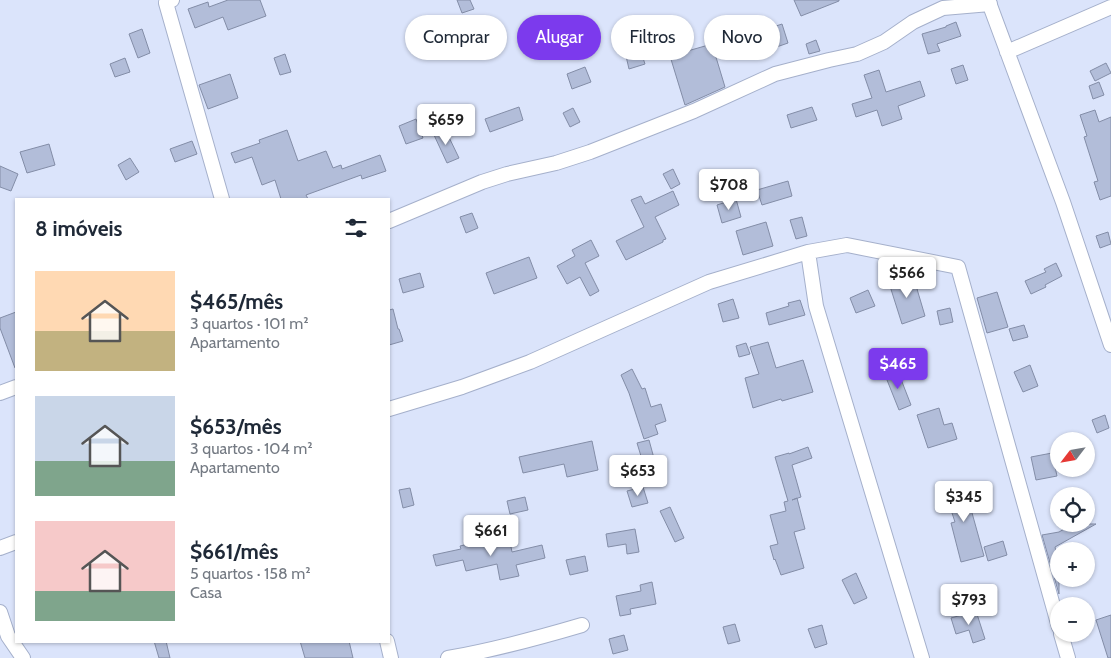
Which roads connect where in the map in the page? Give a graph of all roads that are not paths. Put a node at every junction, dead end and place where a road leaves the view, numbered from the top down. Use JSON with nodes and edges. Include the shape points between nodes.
{"nodes":[{"id":1,"x":172,"y":0,"type":"edge"},
{"id":2,"x":989,"y":2,"type":"edge"},
{"id":3,"x":1111,"y":7,"type":"edge"},
{"id":4,"x":1007,"y":52,"type":"junction"},
{"id":5,"x":222,"y":198,"type":"edge"},
{"id":6,"x":390,"y":221,"type":"edge"},
{"id":7,"x":808,"y":252,"type":"junction"},
{"id":8,"x":1111,"y":345,"type":"edge"},
{"id":9,"x":15,"y":387,"type":"edge"},
{"id":10,"x":0,"y":393,"type":"edge"},
{"id":11,"x":390,"y":409,"type":"edge"},
{"id":12,"x":15,"y":542,"type":"edge"},
{"id":13,"x":0,"y":548,"type":"edge"},
{"id":14,"x":1051,"y":597,"type":"edge"},
{"id":15,"x":0,"y":612,"type":"edge"},
{"id":16,"x":582,"y":625,"type":"dead end"},
{"id":17,"x":1063,"y":642,"type":"edge"},
{"id":18,"x":387,"y":643,"type":"edge"},
{"id":19,"x":23,"y":658,"type":"edge"},
{"id":20,"x":390,"y":658,"type":"edge"},
{"id":21,"x":448,"y":658,"type":"edge"},
{"id":22,"x":922,"y":658,"type":"edge"},
{"id":23,"x":1068,"y":658,"type":"edge"}],
"edges":[{"from":1,"to":5,"type":"street","via":[[166,3]]},
{"from":2,"to":4,"type":"street"},
{"from":2,"to":6,"type":"street","via":[[943,8],[857,54],[774,74],[694,111],[590,152],[482,182]]},
{"from":3,"to":4,"type":"street"},
{"from":4,"to":8,"type":"street","via":[[1063,202]]},
{"from":7,"to":11,"type":"street","via":[[709,282],[530,362]]},
{"from":7,"to":14,"type":"street","via":[[847,245],[958,267]]},
{"from":7,"to":22,"type":"street","via":[[816,306]]},
{"from":9,"to":10,"type":"street"},
{"from":12,"to":13,"type":"street"},
{"from":15,"to":19,"type":"street","via":[[8,636]]},
{"from":16,"to":21,"type":"street"},
{"from":17,"to":23,"type":"street"},
{"from":18,"to":20,"type":"street"}]}
